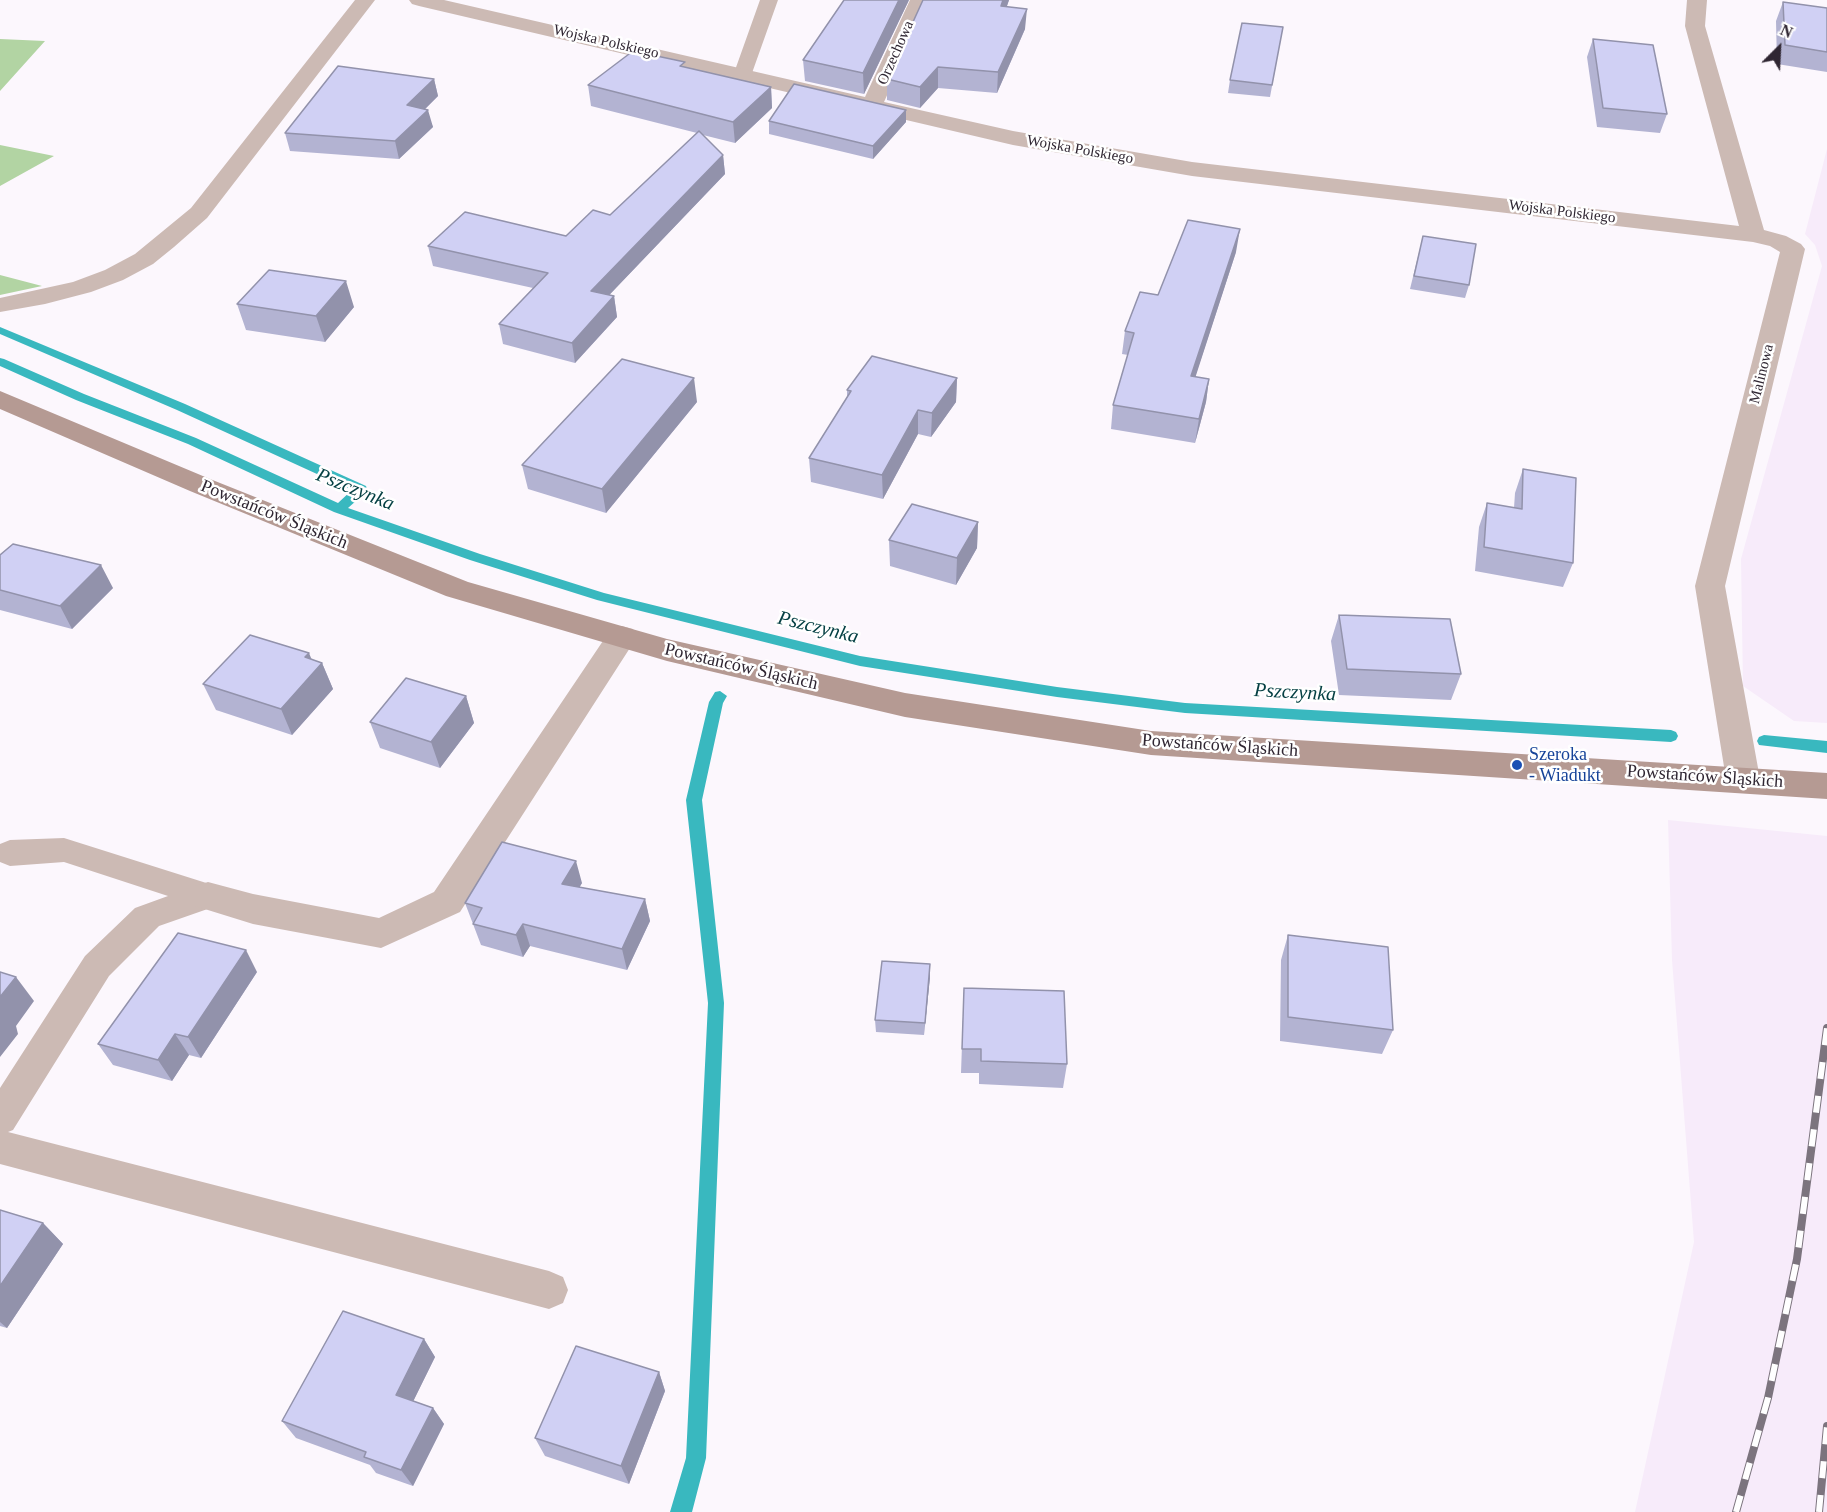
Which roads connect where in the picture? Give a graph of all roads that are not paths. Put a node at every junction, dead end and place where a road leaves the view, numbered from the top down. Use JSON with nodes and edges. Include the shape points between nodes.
{"nodes":[{"id":1,"x":365,"y":0,"type":"edge"},
{"id":2,"x":419,"y":0,"type":"edge"},
{"id":3,"x":769,"y":0,"type":"edge"},
{"id":4,"x":920,"y":0,"type":"edge"},
{"id":5,"x":1697,"y":0,"type":"edge"},
{"id":6,"x":743,"y":73,"type":"junction"},
{"id":7,"x":872,"y":105,"type":"junction"},
{"id":8,"x":1753,"y":235,"type":"junction"},
{"id":9,"x":0,"y":305,"type":"edge"},
{"id":10,"x":0,"y":399,"type":"edge"},
{"id":11,"x":622,"y":637,"type":"junction"},
{"id":12,"x":1743,"y":779,"type":"junction"},
{"id":13,"x":1827,"y":786,"type":"edge"},
{"id":14,"x":10,"y":853,"type":"dead end"},
{"id":15,"x":208,"y":896,"type":"junction"},
{"id":16,"x":0,"y":1119,"type":"edge"},
{"id":17,"x":0,"y":1147,"type":"edge"},
{"id":18,"x":549,"y":1290,"type":"dead end"}],
"edges":[{"from":1,"to":9,"type":"street","via":[[199,213],[166,242],[114,274],[45,297]]},
{"from":2,"to":6,"type":"street","name":"Wojska Polskiego"},
{"from":3,"to":6,"type":"lane"},
{"from":4,"to":7,"type":"street","name":"Orzechowa"},
{"from":5,"to":8,"type":"street","via":[[1695,26]]},
{"from":6,"to":7,"type":"street","name":"Wojska Polskiego"},
{"from":7,"to":8,"type":"street","name":"Wojska Polskiego","via":[[1013,138],[1192,169]]},
{"from":8,"to":12,"type":"street","name":"Malinowa","via":[[1793,249],[1710,586]]},
{"from":10,"to":11,"type":"street","name":"Powstańców Śląskich","via":[[457,589]]},
{"from":11,"to":12,"type":"street","name":"Powstańców Śląskich","via":[[905,705],[1151,743]]},
{"from":11,"to":15,"type":"street","via":[[447,902],[381,933],[253,909]]},
{"from":12,"to":13,"type":"street","name":"Powstańców Śląskich"},
{"from":14,"to":15,"type":"lane","via":[[64,850]]},
{"from":15,"to":16,"type":"lane","via":[[147,917],[97,966]]},
{"from":17,"to":18,"type":"lane"}]}
